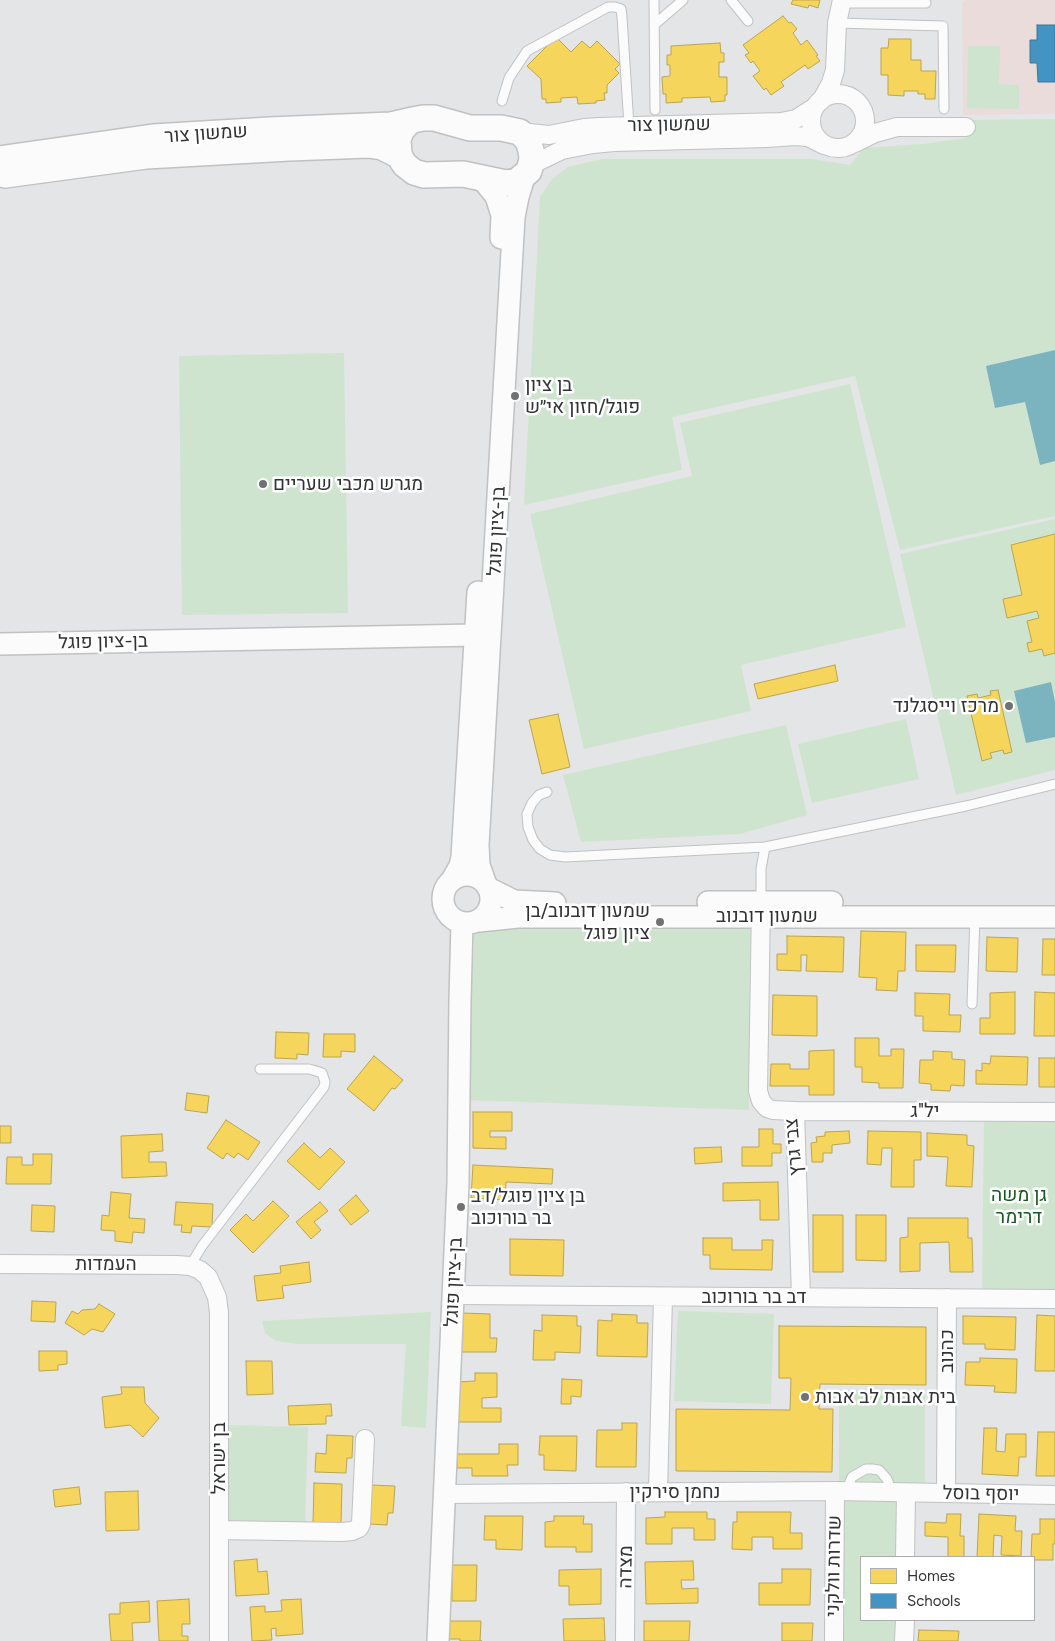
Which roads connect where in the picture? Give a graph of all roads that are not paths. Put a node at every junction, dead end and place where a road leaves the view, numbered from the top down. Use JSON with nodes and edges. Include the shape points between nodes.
{"nodes":[{"id":1,"x":654,"y":0,"type":"edge"},
{"id":2,"x":683,"y":0,"type":"edge"},
{"id":3,"x":731,"y":0,"type":"edge"},
{"id":4,"x":842,"y":2,"type":"edge"},
{"id":5,"x":926,"y":3,"type":"dead end"},
{"id":6,"x":748,"y":21,"type":"dead end"},
{"id":7,"x":837,"y":24,"type":"junction"},
{"id":8,"x":654,"y":25,"type":"junction"},
{"id":9,"x":836,"y":53,"type":"junction"},
{"id":10,"x":502,"y":101,"type":"dead end"},
{"id":11,"x":818,"y":104,"type":"junction"},
{"id":12,"x":859,"y":104,"type":"junction"},
{"id":13,"x":944,"y":109,"type":"dead end"},
{"id":14,"x":655,"y":110,"type":"dead end"},
{"id":15,"x":413,"y":120,"type":"junction"},
{"id":16,"x":629,"y":126,"type":"junction"},
{"id":17,"x":897,"y":127,"type":"junction"},
{"id":18,"x":966,"y":127,"type":"dead end"},
{"id":19,"x":520,"y":132,"type":"junction"},
{"id":20,"x":854,"y":143,"type":"junction"},
{"id":21,"x":824,"y":145,"type":"junction"},
{"id":22,"x":400,"y":156,"type":"junction"},
{"id":23,"x":0,"y":159,"type":"edge"},
{"id":24,"x":527,"y":171,"type":"junction"},
{"id":25,"x":0,"y":176,"type":"edge"},
{"id":26,"x":482,"y":178,"type":"junction"},
{"id":27,"x":476,"y":635,"type":"junction"},
{"id":28,"x":0,"y":644,"type":"edge"},
{"id":29,"x":1055,"y":784,"type":"edge"},
{"id":30,"x":548,"y":792,"type":"dead end"},
{"id":31,"x":765,"y":847,"type":"junction"},
{"id":32,"x":452,"y":880,"type":"junction"},
{"id":33,"x":487,"y":886,"type":"junction"},
{"id":34,"x":1055,"y":903,"type":"edge"},
{"id":35,"x":761,"y":909,"type":"junction"},
{"id":36,"x":975,"y":916,"type":"junction"},
{"id":37,"x":1055,"y":917,"type":"edge"},
{"id":38,"x":470,"y":922,"type":"junction"},
{"id":39,"x":972,"y":1004,"type":"dead end"},
{"id":40,"x":260,"y":1069,"type":"dead end"},
{"id":41,"x":795,"y":1111,"type":"junction"},
{"id":42,"x":1055,"y":1112,"type":"edge"},
{"id":43,"x":0,"y":1264,"type":"edge"},
{"id":44,"x":190,"y":1266,"type":"junction"},
{"id":45,"x":208,"y":1277,"type":"joint"},
{"id":46,"x":453,"y":1295,"type":"junction"},
{"id":47,"x":663,"y":1297,"type":"junction"},
{"id":48,"x":801,"y":1297,"type":"junction"},
{"id":49,"x":947,"y":1298,"type":"junction"},
{"id":50,"x":1055,"y":1299,"type":"edge"},
{"id":51,"x":365,"y":1439,"type":"dead end"},
{"id":52,"x":841,"y":1491,"type":"junction"},
{"id":53,"x":626,"y":1492,"type":"junction"},
{"id":54,"x":658,"y":1492,"type":"junction"},
{"id":55,"x":899,"y":1492,"type":"junction"},
{"id":56,"x":946,"y":1493,"type":"junction"},
{"id":57,"x":444,"y":1494,"type":"junction"},
{"id":58,"x":1055,"y":1495,"type":"edge"},
{"id":59,"x":219,"y":1530,"type":"junction"},
{"id":60,"x":905,"y":1556,"type":"edge"},
{"id":61,"x":905,"y":1621,"type":"edge"},
{"id":62,"x":219,"y":1641,"type":"edge"},
{"id":63,"x":438,"y":1641,"type":"edge"},
{"id":64,"x":625,"y":1641,"type":"edge"},
{"id":65,"x":834,"y":1641,"type":"edge"},
{"id":66,"x":904,"y":1641,"type":"edge"}],
"edges":[{"from":1,"to":8,"type":"lane"},
{"from":2,"to":8,"type":"lane"},
{"from":3,"to":6,"type":"lane"},
{"from":4,"to":5,"type":"lane"},
{"from":4,"to":7,"type":"street"},
{"from":7,"to":9,"type":"street"},
{"from":7,"to":13,"type":"lane","via":[[943,26]]},
{"from":8,"to":14,"type":"lane"},
{"from":9,"to":11,"type":"street","via":[[832,80]]},
{"from":9,"to":12,"type":"street","via":[[843,77]]},
{"from":10,"to":16,"type":"lane","via":[[509,78],[527,51],[608,7],[615,7],[621,9],[622,17]]},
{"from":11,"to":12,"type":"street","via":[[837,94],[849,96]]},
{"from":11,"to":16,"type":"street","name":"שמשון צור","via":[[790,121]]},
{"from":11,"to":21,"type":"street","via":[[811,119],[812,128]]},
{"from":12,"to":17,"type":"street","via":[[880,122]]},
{"from":12,"to":20,"type":"street","via":[[865,115],[865,128]]},
{"from":15,"to":19,"type":"main road","name":"שמשון צור","via":[[430,118],[470,128],[509,128]]},
{"from":15,"to":22,"type":"main road","via":[[399,136]]},
{"from":15,"to":23,"type":"main road","name":"שמשון צור","via":[[384,126],[153,137]]},
{"from":16,"to":19,"type":"street","name":"שמשון צור","via":[[584,128],[549,135]]},
{"from":17,"to":18,"type":"street"},
{"from":17,"to":20,"type":"street"},
{"from":19,"to":24,"type":"main road","via":[[530,145]]},
{"from":20,"to":21,"type":"street","via":[[840,148]]},
{"from":21,"to":24,"type":"street","name":"שמשון צור","via":[[808,137],[795,136],[614,142],[562,150]]},
{"from":22,"to":25,"type":"main road","name":"שמשון צור","via":[[368,144],[247,150],[137,157]]},
{"from":22,"to":26,"type":"main road","name":"שמשון צור","via":[[405,165],[418,173]]},
{"from":24,"to":26,"type":"main road","name":"שמשון צור","via":[[517,181],[506,183]]},
{"from":24,"to":33,"type":"street","name":"בן-ציון פוגל","via":[[514,217],[478,836],[479,865]]},
{"from":26,"to":27,"type":"street","name":"בן-ציון פוגל","via":[[496,196],[502,222]]},
{"from":27,"to":28,"type":"street","name":"בן-ציון פוגל"},
{"from":27,"to":32,"type":"street","name":"בן-ציון פוגל","via":[[462,857]]},
{"from":29,"to":31,"type":"lane","via":[[966,806]]},
{"from":30,"to":31,"type":"lane","via":[[539,795],[527,814],[532,840],[550,855],[565,857]]},
{"from":31,"to":35,"type":"lane","via":[[761,869]]},
{"from":32,"to":33,"type":"street","via":[[470,875]]},
{"from":32,"to":38,"type":"street","via":[[442,897],[443,905],[455,921]]},
{"from":33,"to":35,"type":"street","name":"שמעון דובנוב","via":[[514,901],[530,903]]},
{"from":33,"to":38,"type":"street","via":[[490,908],[485,915]]},
{"from":34,"to":35,"type":"street","name":"שמעון דובנוב"},
{"from":35,"to":36,"type":"street","name":"שמעון דובנוב"},
{"from":35,"to":38,"type":"street","name":"שמעון דובנוב"},
{"from":35,"to":41,"type":"street","name":"צבי גרץ","via":[[758,1091],[767,1108]]},
{"from":36,"to":37,"type":"street","name":"שמעון דובנוב"},
{"from":36,"to":39,"type":"lane"},
{"from":38,"to":46,"type":"street","name":"בן-ציון פוגל","via":[[460,1000]]},
{"from":40,"to":44,"type":"lane","via":[[309,1069],[322,1073],[325,1082]]},
{"from":41,"to":42,"type":"street","name":"יל\"ג"},
{"from":41,"to":48,"type":"street","name":"צבי גרץ"},
{"from":43,"to":44,"type":"street","name":"העמדות"},
{"from":44,"to":45,"type":"street","name":"העמדות"},
{"from":45,"to":59,"type":"street","name":"בן ישראל","via":[[217,1297],[219,1313]]},
{"from":46,"to":47,"type":"street","name":"דב בר בורוכוב"},
{"from":46,"to":57,"type":"street","name":"בן-ציון פוגל"},
{"from":47,"to":48,"type":"street","name":"דב בר בורוכוב"},
{"from":47,"to":54,"type":"street"},
{"from":48,"to":49,"type":"street","name":"דב בר בורוכוב"},
{"from":49,"to":50,"type":"street","name":"דב בר בורוכוב"},
{"from":49,"to":56,"type":"street","name":"כהנוב"},
{"from":51,"to":59,"type":"street","via":[[359,1528],[342,1532]]},
{"from":52,"to":54,"type":"street","name":"נחמן סירקין"},
{"from":52,"to":55,"type":"street","name":"נחמן סירקין"},
{"from":52,"to":65,"type":"street","name":"שדרות וולקני"},
{"from":53,"to":54,"type":"street","name":"נחמן סירקין"},
{"from":53,"to":57,"type":"street","name":"נחמן סירקין"},
{"from":53,"to":64,"type":"street","name":"מצדה"},
{"from":55,"to":56,"type":"street","name":"יוסף בוסל"},
{"from":55,"to":60,"type":"street"},
{"from":56,"to":58,"type":"street","name":"יוסף בוסל"},
{"from":57,"to":63,"type":"street","name":"בן-ציון פוגל"},
{"from":59,"to":62,"type":"street","name":"בן ישראל"},
{"from":61,"to":66,"type":"street"}]}
